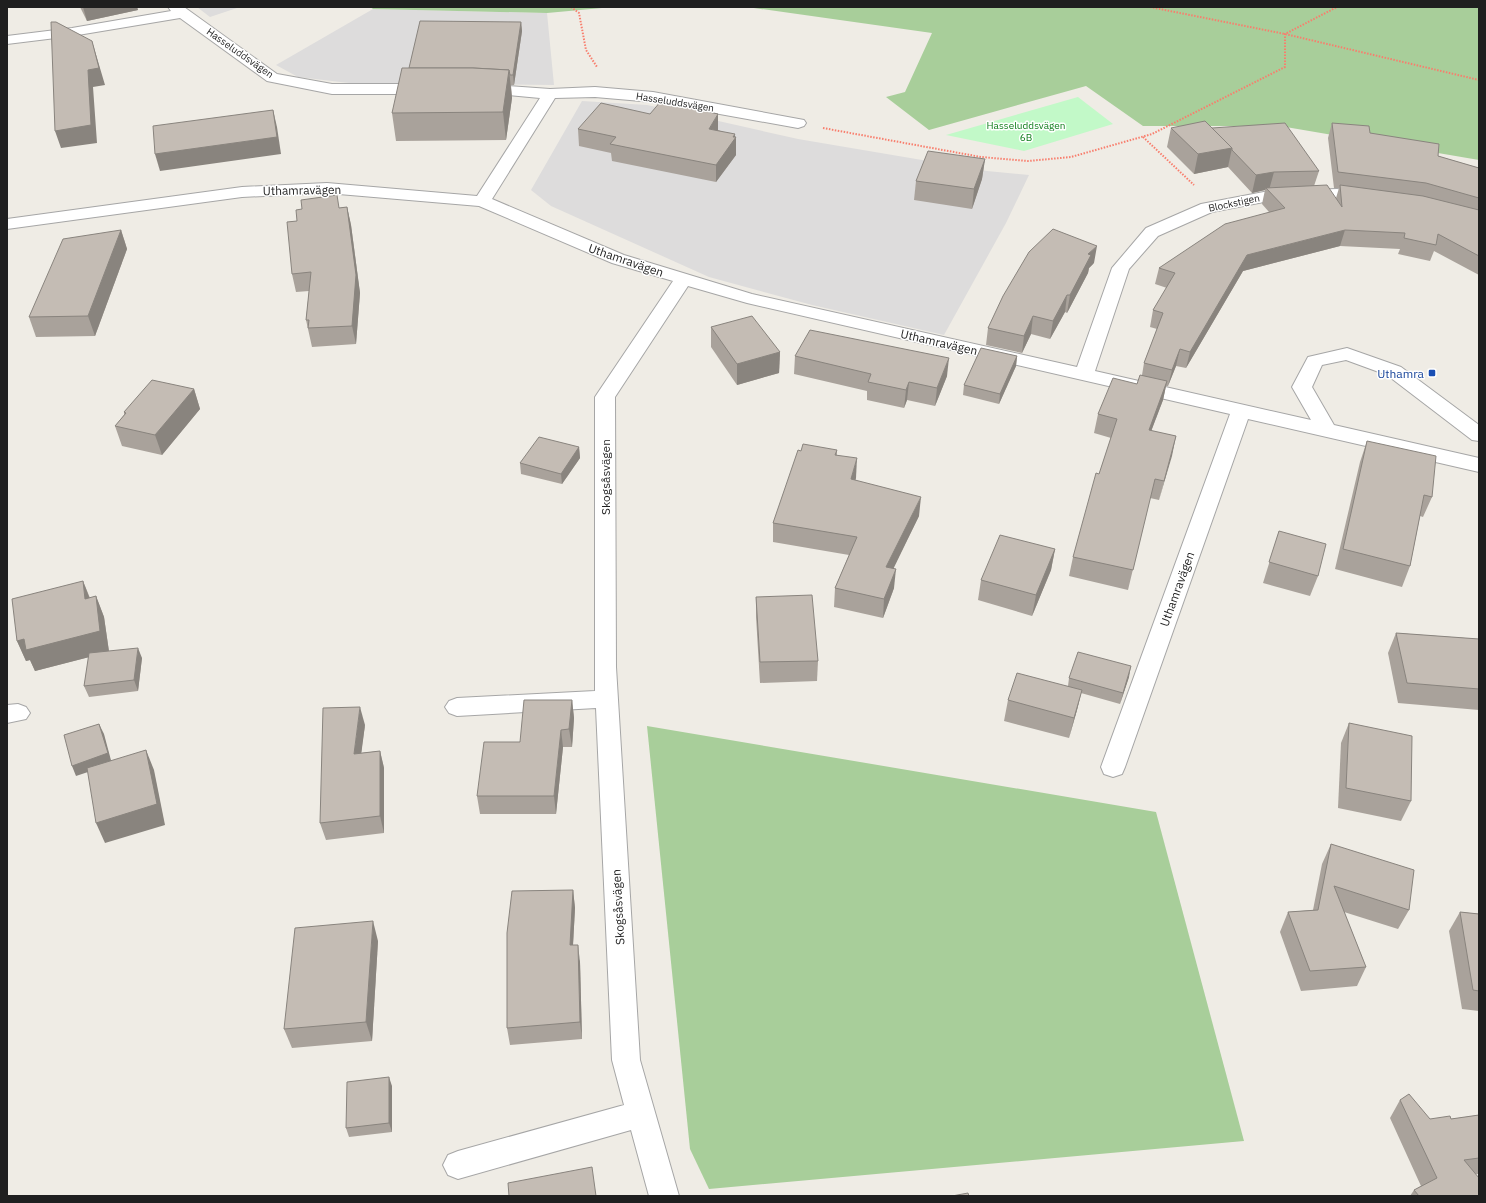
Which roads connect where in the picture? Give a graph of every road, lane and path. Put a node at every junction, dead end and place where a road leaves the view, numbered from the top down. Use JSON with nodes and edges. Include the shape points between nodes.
{"nodes":[{"id":1,"x":571,"y":7,"type":"edge"},
{"id":2,"x":1150,"y":7,"type":"edge"},
{"id":3,"x":1337,"y":7,"type":"edge"},
{"id":4,"x":179,"y":10,"type":"edge"},
{"id":5,"x":1286,"y":34,"type":"junction"},
{"id":6,"x":7,"y":40,"type":"edge"},
{"id":7,"x":1479,"y":80,"type":"edge"},
{"id":8,"x":439,"y":89,"type":"edge"},
{"id":9,"x":469,"y":89,"type":"edge"},
{"id":10,"x":595,"y":92,"type":"junction"},
{"id":11,"x":550,"y":94,"type":"junction"},
{"id":12,"x":798,"y":124,"type":"joint"},
{"id":13,"x":1143,"y":137,"type":"junction"},
{"id":14,"x":1195,"y":185,"type":"dead end"},
{"id":15,"x":1382,"y":200,"type":"edge"},
{"id":16,"x":482,"y":201,"type":"junction"},
{"id":17,"x":7,"y":224,"type":"edge"},
{"id":18,"x":683,"y":279,"type":"junction"},
{"id":19,"x":1084,"y":376,"type":"junction"},
{"id":20,"x":1241,"y":411,"type":"junction"},
{"id":21,"x":1328,"y":430,"type":"junction"},
{"id":22,"x":1479,"y":435,"type":"edge"},
{"id":23,"x":1479,"y":465,"type":"edge"},
{"id":24,"x":607,"y":699,"type":"junction"},
{"id":25,"x":458,"y":707,"type":"dead end"},
{"id":26,"x":1113,"y":767,"type":"dead end"},
{"id":27,"x":641,"y":1114,"type":"junction"},
{"id":28,"x":458,"y":1165,"type":"dead end"},
{"id":29,"x":664,"y":1196,"type":"edge"}],
"edges":[{"from":1,"to":10,"type":"path","via":[[579,13],[586,50],[598,68]]},
{"from":2,"to":5,"type":"path"},
{"from":3,"to":5,"type":"path"},
{"from":4,"to":6,"type":"street","via":[[72,32]]},
{"from":4,"to":8,"type":"street","name":"Hasseluddsvägen","via":[[272,78],[332,89]]},
{"from":5,"to":7,"type":"path"},
{"from":5,"to":13,"type":"path","via":[[1285,67]]},
{"from":9,"to":11,"type":"street","name":"Hasseluddsvägen"},
{"from":10,"to":11,"type":"street","name":"Hasseluddsvägen"},
{"from":10,"to":12,"type":"street","name":"Hasseluddsvägen","via":[[653,97]]},
{"from":11,"to":16,"type":"street"},
{"from":12,"to":13,"type":"path","via":[[981,157],[1028,161],[1071,157]]},
{"from":13,"to":14,"type":"path"},
{"from":15,"to":19,"type":"street","name":"Blockstigen","via":[[1337,194],[1269,196],[1207,208],[1152,232],[1121,268]]},
{"from":16,"to":17,"type":"street","name":"Uthamravägen","via":[[327,188],[242,192]]},
{"from":16,"to":18,"type":"street","name":"Uthamravägen","via":[[618,259]]},
{"from":18,"to":19,"type":"street","name":"Uthamravägen","via":[[746,298]]},
{"from":18,"to":24,"type":"street","name":"Skogsåsvägen","via":[[605,397]]},
{"from":19,"to":20,"type":"street","name":"Uthamravägen"},
{"from":20,"to":21,"type":"street","name":"Uthamravägen"},
{"from":20,"to":26,"type":"street","name":"Uthamravägen"},
{"from":21,"to":22,"type":"street","via":[[1302,387],[1315,361],[1348,354],[1394,371]]},
{"from":21,"to":23,"type":"street","name":"Uthamravägen"},
{"from":24,"to":25,"type":"street"},
{"from":24,"to":27,"type":"street","name":"Skogsåsvägen","via":[[626,1060]]},
{"from":27,"to":28,"type":"street"},
{"from":27,"to":29,"type":"street","name":"Skogsåsvägen"}]}
